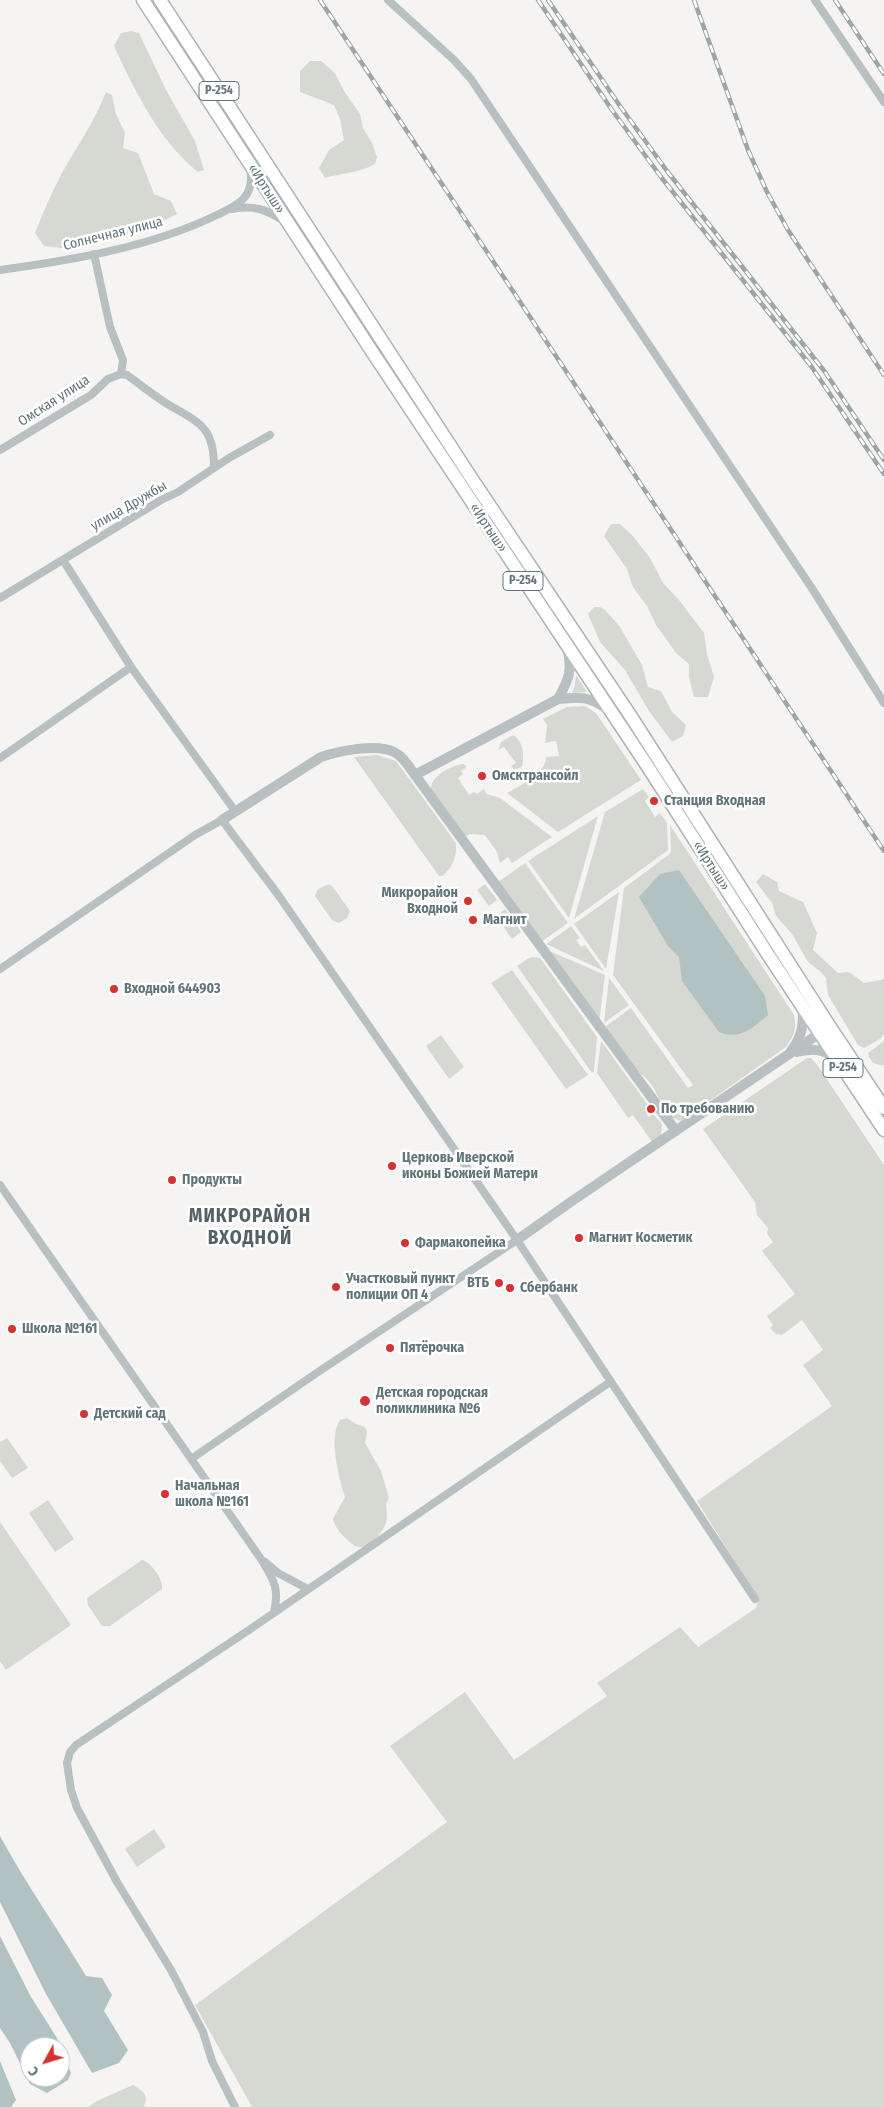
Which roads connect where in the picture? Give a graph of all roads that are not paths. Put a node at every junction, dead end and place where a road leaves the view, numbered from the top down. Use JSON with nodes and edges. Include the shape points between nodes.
{"nodes":[{"id":1,"x":143,"y":0,"type":"edge"},
{"id":2,"x":160,"y":0,"type":"edge"},
{"id":3,"x":388,"y":0,"type":"edge"},
{"id":4,"x":815,"y":0,"type":"edge"},
{"id":5,"x":884,"y":102,"type":"edge"},
{"id":6,"x":245,"y":155,"type":"junction"},
{"id":7,"x":227,"y":210,"type":"junction"},
{"id":8,"x":290,"y":226,"type":"junction"},
{"id":9,"x":94,"y":254,"type":"junction"},
{"id":10,"x":0,"y":270,"type":"edge"},
{"id":11,"x":121,"y":374,"type":"junction"},
{"id":12,"x":270,"y":435,"type":"dead end"},
{"id":13,"x":0,"y":450,"type":"edge"},
{"id":14,"x":214,"y":467,"type":"junction"},
{"id":15,"x":63,"y":560,"type":"junction"},
{"id":16,"x":0,"y":598,"type":"edge"},
{"id":17,"x":566,"y":646,"type":"junction"},
{"id":18,"x":131,"y":667,"type":"junction"},
{"id":19,"x":558,"y":699,"type":"junction"},
{"id":20,"x":884,"y":703,"type":"edge"},
{"id":21,"x":610,"y":711,"type":"junction"},
{"id":22,"x":0,"y":758,"type":"edge"},
{"id":23,"x":416,"y":775,"type":"junction"},
{"id":24,"x":235,"y":811,"type":"junction"},
{"id":25,"x":222,"y":820,"type":"junction"},
{"id":26,"x":0,"y":969,"type":"edge"},
{"id":27,"x":802,"y":1006,"type":"junction"},
{"id":28,"x":825,"y":1030,"type":"junction"},
{"id":29,"x":787,"y":1055,"type":"junction"},
{"id":30,"x":838,"y":1060,"type":"junction"},
{"id":31,"x":884,"y":1108,"type":"edge"},
{"id":32,"x":884,"y":1130,"type":"edge"},
{"id":33,"x":676,"y":1131,"type":"junction"},
{"id":34,"x":0,"y":1185,"type":"edge"},
{"id":35,"x":517,"y":1240,"type":"junction"},
{"id":36,"x":610,"y":1382,"type":"junction"},
{"id":37,"x":191,"y":1459,"type":"junction"},
{"id":38,"x":261,"y":1559,"type":"junction"},
{"id":39,"x":308,"y":1588,"type":"junction"},
{"id":40,"x":755,"y":1599,"type":"dead end"},
{"id":41,"x":274,"y":1612,"type":"junction"},
{"id":42,"x":236,"y":2107,"type":"edge"}],
"edges":[{"from":1,"to":6,"type":"main road","name":"«Иртыш»","number":"Р-254"},
{"from":2,"to":28,"type":"main road","name":"«Иртыш»","number":"Р-254","via":[[472,479],[630,714]]},
{"from":3,"to":20,"type":"street","via":[[454,60],[476,87],[813,590]]},
{"from":4,"to":5,"type":"street"},
{"from":6,"to":7,"type":"street","via":[[251,170],[249,190],[240,202]]},
{"from":6,"to":8,"type":"main road","name":"«Иртыш»","number":"Р-254"},
{"from":7,"to":8,"type":"street","via":[[258,208]]},
{"from":7,"to":9,"type":"street","name":"Солнечная улица","via":[[154,239]]},
{"from":8,"to":17,"type":"main road","name":"«Иртыш»","number":"Р-254"},
{"from":9,"to":10,"type":"street","name":"Солнечная улица"},
{"from":9,"to":11,"type":"street","via":[[110,327],[123,360]]},
{"from":11,"to":13,"type":"street","name":"Омская улица","via":[[108,379],[91,395]]},
{"from":11,"to":14,"type":"street","via":[[195,418],[211,440]]},
{"from":12,"to":14,"type":"street","name":"улица Дружбы"},
{"from":14,"to":15,"type":"street","name":"улица Дружбы"},
{"from":15,"to":16,"type":"street","name":"улица Дружбы"},
{"from":15,"to":18,"type":"street"},
{"from":17,"to":19,"type":"street","via":[[570,662],[569,680]]},
{"from":17,"to":21,"type":"main road","name":"«Иртыш»","number":"Р-254"},
{"from":18,"to":22,"type":"street"},
{"from":18,"to":24,"type":"street"},
{"from":19,"to":21,"type":"street","via":[[582,697],[594,700]]},
{"from":19,"to":23,"type":"street"},
{"from":21,"to":27,"type":"main road","name":"«Иртыш»","number":"Р-254"},
{"from":23,"to":24,"type":"street","via":[[400,756],[386,749],[333,753],[321,757]]},
{"from":23,"to":33,"type":"street"},
{"from":24,"to":25,"type":"street"},
{"from":25,"to":26,"type":"street","via":[[195,835]]},
{"from":25,"to":35,"type":"street"},
{"from":27,"to":28,"type":"main road","name":"«Иртыш»","number":"Р-254"},
{"from":27,"to":29,"type":"street","via":[[802,1030]]},
{"from":28,"to":29,"type":"street"},
{"from":28,"to":30,"type":"main road","name":"«Иртыш»","number":"Р-254"},
{"from":28,"to":31,"type":"main road","name":"«Иртыш»","number":"Р-254"},
{"from":29,"to":30,"type":"street","via":[[815,1049]]},
{"from":29,"to":33,"type":"street"},
{"from":30,"to":32,"type":"main road","name":"«Иртыш»","number":"Р-254"},
{"from":33,"to":35,"type":"street"},
{"from":34,"to":37,"type":"street"},
{"from":35,"to":36,"type":"street"},
{"from":35,"to":37,"type":"street"},
{"from":36,"to":39,"type":"street"},
{"from":36,"to":40,"type":"street"},
{"from":37,"to":38,"type":"street"},
{"from":38,"to":39,"type":"street","via":[[278,1573]]},
{"from":38,"to":41,"type":"street","via":[[277,1590]]},
{"from":39,"to":41,"type":"street"},
{"from":41,"to":42,"type":"street","via":[[76,1745],[67,1763],[77,1808],[171,1970]]}]}
